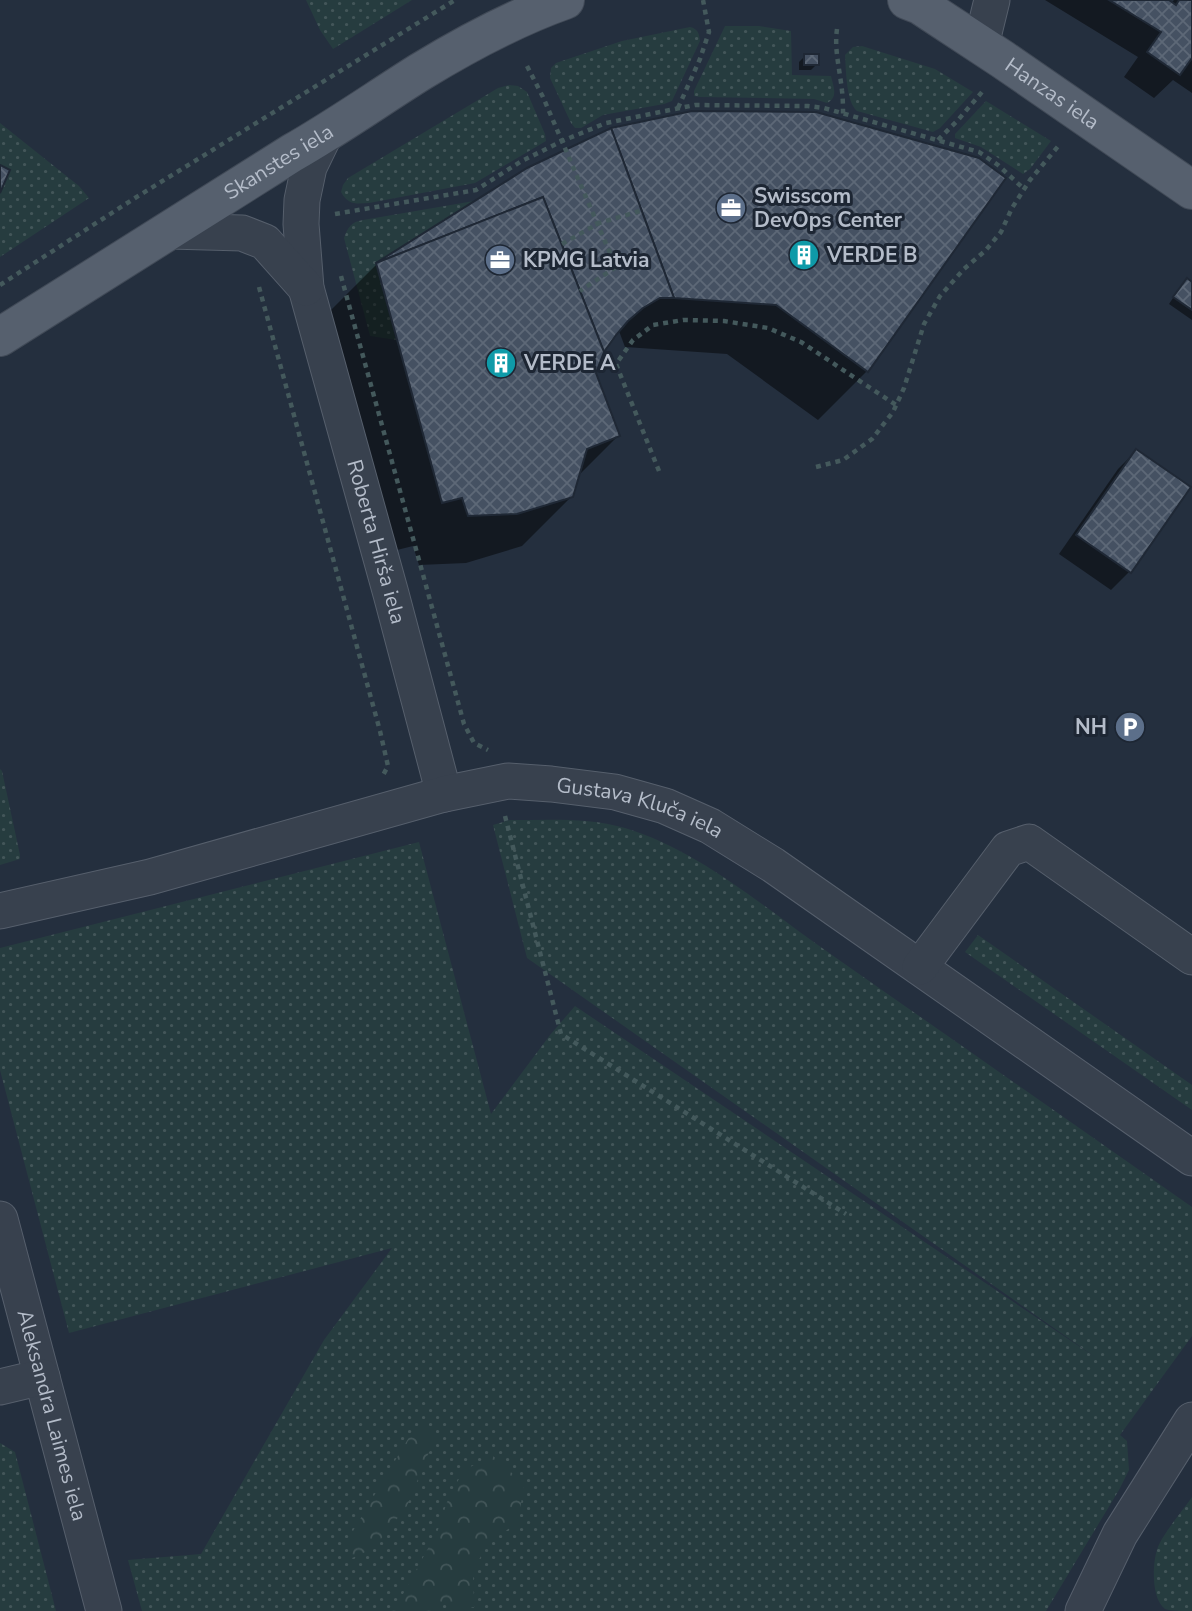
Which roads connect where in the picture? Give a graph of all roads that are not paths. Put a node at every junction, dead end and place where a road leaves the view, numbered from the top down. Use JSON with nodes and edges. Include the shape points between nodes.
{"nodes":[{"id":1,"x":565,"y":0,"type":"edge"},
{"id":2,"x":992,"y":0,"type":"edge"},
{"id":3,"x":913,"y":2,"type":"edge"},
{"id":4,"x":981,"y":45,"type":"junction"},
{"id":5,"x":325,"y":134,"type":"junction"},
{"id":6,"x":1192,"y":190,"type":"edge"},
{"id":7,"x":170,"y":231,"type":"junction"},
{"id":8,"x":306,"y":288,"type":"junction"},
{"id":9,"x":0,"y":337,"type":"edge"},
{"id":10,"x":444,"y":794,"type":"junction"},
{"id":11,"x":0,"y":911,"type":"edge"},
{"id":12,"x":1192,"y":957,"type":"edge"},
{"id":13,"x":920,"y":967,"type":"junction"},
{"id":14,"x":1192,"y":1158,"type":"edge"},
{"id":15,"x":0,"y":1219,"type":"edge"},
{"id":16,"x":42,"y":1377,"type":"junction"},
{"id":17,"x":0,"y":1387,"type":"edge"},
{"id":18,"x":1192,"y":1420,"type":"edge"},
{"id":19,"x":104,"y":1611,"type":"edge"},
{"id":20,"x":1083,"y":1611,"type":"edge"}],
"edges":[{"from":1,"to":5,"type":"main road","name":"Skanstes iela","via":[[477,39]]},
{"from":2,"to":4,"type":"street"},
{"from":3,"to":4,"type":"main road","name":"Hanzas iela"},
{"from":4,"to":6,"type":"main road","name":"Hanzas iela"},
{"from":5,"to":7,"type":"main road","name":"Skanstes iela"},
{"from":5,"to":8,"type":"street","name":"Roberta Hirša iela","via":[[309,167],[302,200]]},
{"from":7,"to":8,"type":"street","name":"Roberta Hirša iela","via":[[242,233],[265,242]]},
{"from":7,"to":9,"type":"main road","name":"Skanstes iela"},
{"from":8,"to":10,"type":"street","name":"Roberta Hirša iela"},
{"from":10,"to":11,"type":"street","name":"Gustava Kluča iela","via":[[150,877]]},
{"from":10,"to":13,"type":"street","name":"Gustava Kluča iela","via":[[508,781],[529,782],[615,792],[665,806],[763,858]]},
{"from":12,"to":13,"type":"street","via":[[1029,842],[1008,849]]},
{"from":13,"to":14,"type":"street","name":"Gustava Kluča iela"},
{"from":15,"to":16,"type":"street","name":"Aleksandra Laimes iela"},
{"from":16,"to":17,"type":"street"},
{"from":16,"to":19,"type":"street","name":"Aleksandra Laimes iela"},
{"from":18,"to":20,"type":"street","via":[[1120,1534]]}]}
